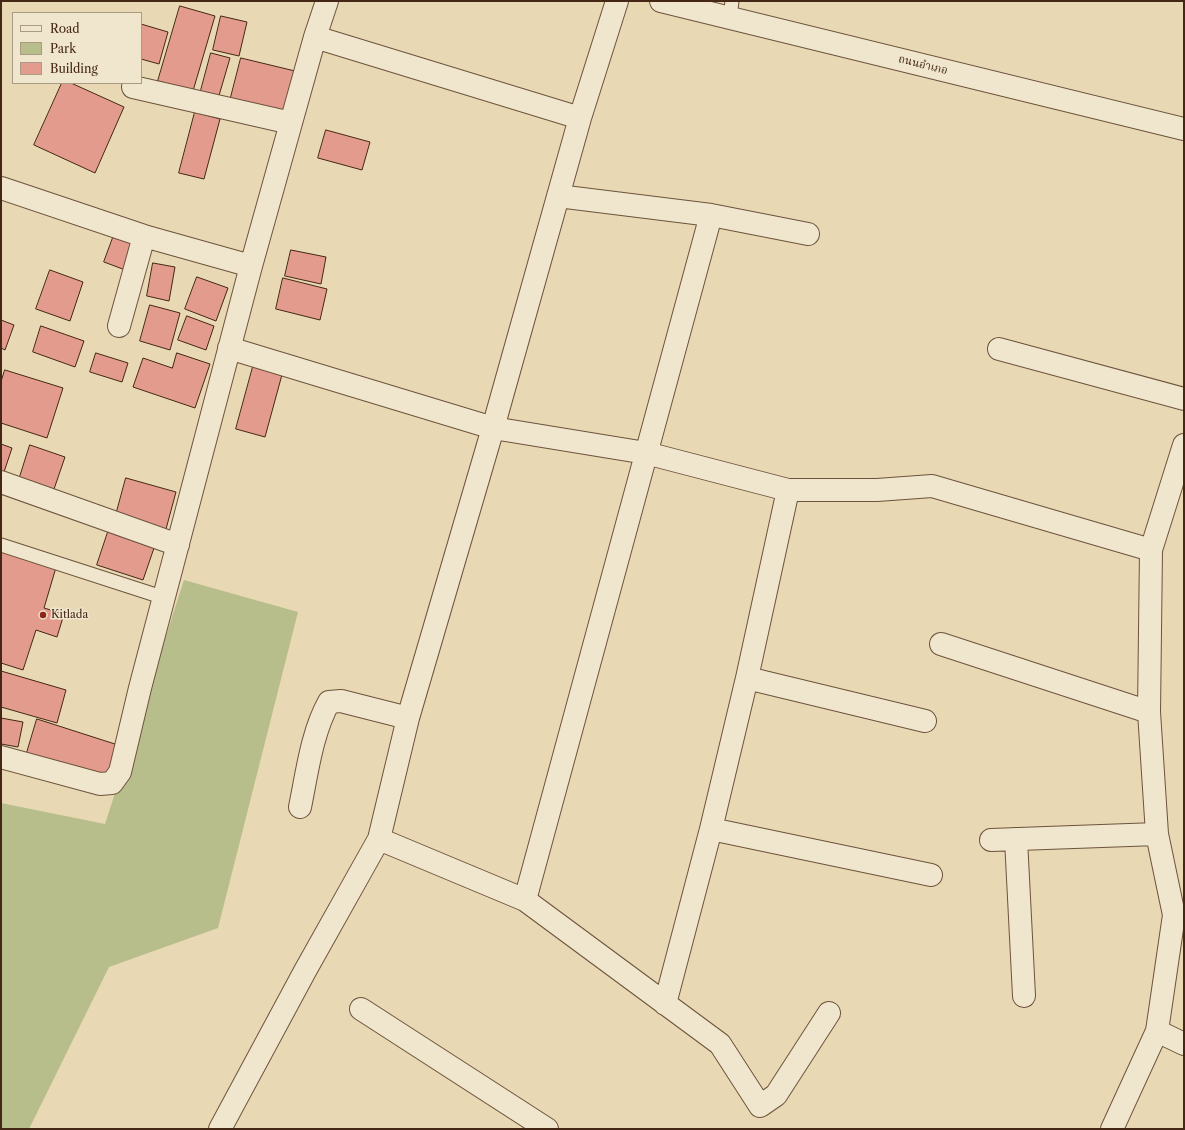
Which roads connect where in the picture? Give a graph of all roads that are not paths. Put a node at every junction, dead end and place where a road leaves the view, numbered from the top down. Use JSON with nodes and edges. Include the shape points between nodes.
{"nodes":[{"id":1,"x":327,"y":1,"type":"edge"},
{"id":2,"x":617,"y":1,"type":"edge"},
{"id":3,"x":662,"y":1,"type":"edge"},
{"id":4,"x":731,"y":9,"type":"edge"},
{"id":5,"x":315,"y":37,"type":"junction"},
{"id":6,"x":133,"y":87,"type":"dead end"},
{"id":7,"x":580,"y":118,"type":"junction"},
{"id":8,"x":291,"y":123,"type":"junction"},
{"id":9,"x":1184,"y":129,"type":"edge"},
{"id":10,"x":1,"y":188,"type":"edge"},
{"id":11,"x":558,"y":196,"type":"junction"},
{"id":12,"x":711,"y":215,"type":"junction"},
{"id":13,"x":808,"y":234,"type":"dead end"},
{"id":14,"x":144,"y":236,"type":"junction"},
{"id":15,"x":251,"y":266,"type":"junction"},
{"id":16,"x":119,"y":326,"type":"dead end"},
{"id":17,"x":229,"y":348,"type":"junction"},
{"id":18,"x":999,"y":348,"type":"dead end"},
{"id":19,"x":1184,"y":399,"type":"edge"},
{"id":20,"x":494,"y":428,"type":"junction"},
{"id":21,"x":1184,"y":445,"type":"edge"},
{"id":22,"x":646,"y":453,"type":"junction"},
{"id":23,"x":1,"y":482,"type":"edge"},
{"id":24,"x":788,"y":490,"type":"junction"},
{"id":25,"x":1,"y":545,"type":"edge"},
{"id":26,"x":178,"y":545,"type":"junction"},
{"id":27,"x":1151,"y":550,"type":"junction"},
{"id":28,"x":165,"y":598,"type":"junction"},
{"id":29,"x":941,"y":644,"type":"dead end"},
{"id":30,"x":747,"y":678,"type":"junction"},
{"id":31,"x":1149,"y":712,"type":"junction"},
{"id":32,"x":408,"y":718,"type":"junction"},
{"id":33,"x":924,"y":721,"type":"dead end"},
{"id":34,"x":1,"y":757,"type":"edge"},
{"id":35,"x":300,"y":807,"type":"dead end"},
{"id":36,"x":711,"y":829,"type":"junction"},
{"id":37,"x":1157,"y":834,"type":"junction"},
{"id":38,"x":379,"y":839,"type":"junction"},
{"id":39,"x":1016,"y":839,"type":"junction"},
{"id":40,"x":991,"y":840,"type":"dead end"},
{"id":41,"x":931,"y":875,"type":"dead end"},
{"id":42,"x":525,"y":900,"type":"junction"},
{"id":43,"x":1024,"y":996,"type":"dead end"},
{"id":44,"x":665,"y":1004,"type":"junction"},
{"id":45,"x":360,"y":1009,"type":"dead end"},
{"id":46,"x":829,"y":1013,"type":"dead end"},
{"id":47,"x":1157,"y":1031,"type":"junction"},
{"id":48,"x":1184,"y":1044,"type":"edge"},
{"id":49,"x":223,"y":1128,"type":"edge"},
{"id":50,"x":548,"y":1129,"type":"edge"},
{"id":51,"x":1112,"y":1129,"type":"edge"}],
"edges":[{"from":1,"to":5,"type":"street"},
{"from":2,"to":7,"type":"street"},
{"from":3,"to":4,"type":"street","name":"ถนนอำเภอ"},
{"from":4,"to":9,"type":"street","name":"ถนนอำเภอ"},
{"from":5,"to":7,"type":"street"},
{"from":5,"to":8,"type":"street"},
{"from":6,"to":8,"type":"street"},
{"from":7,"to":11,"type":"street"},
{"from":8,"to":15,"type":"street"},
{"from":10,"to":14,"type":"street"},
{"from":11,"to":12,"type":"street"},
{"from":11,"to":20,"type":"street"},
{"from":12,"to":13,"type":"street"},
{"from":12,"to":22,"type":"street"},
{"from":14,"to":15,"type":"street"},
{"from":14,"to":16,"type":"street"},
{"from":15,"to":17,"type":"street"},
{"from":17,"to":20,"type":"street"},
{"from":17,"to":26,"type":"street"},
{"from":18,"to":19,"type":"street"},
{"from":20,"to":22,"type":"street"},
{"from":20,"to":32,"type":"street"},
{"from":21,"to":27,"type":"street"},
{"from":22,"to":24,"type":"street"},
{"from":22,"to":42,"type":"street"},
{"from":23,"to":26,"type":"street"},
{"from":24,"to":27,"type":"street","via":[[877,490],[932,486]]},
{"from":24,"to":30,"type":"street"},
{"from":25,"to":28,"type":"lane"},
{"from":26,"to":28,"type":"street"},
{"from":27,"to":31,"type":"street"},
{"from":28,"to":34,"type":"street","via":[[120,772],[112,782],[100,784]]},
{"from":29,"to":31,"type":"street"},
{"from":30,"to":33,"type":"street"},
{"from":30,"to":36,"type":"street"},
{"from":31,"to":37,"type":"street"},
{"from":32,"to":35,"type":"street","via":[[341,701],[329,702],[323,713],[311,755]]},
{"from":32,"to":38,"type":"street"},
{"from":36,"to":41,"type":"street"},
{"from":36,"to":44,"type":"street"},
{"from":37,"to":39,"type":"street"},
{"from":37,"to":47,"type":"street","via":[[1174,915]]},
{"from":38,"to":42,"type":"street"},
{"from":38,"to":49,"type":"street","via":[[305,971]]},
{"from":39,"to":40,"type":"street"},
{"from":39,"to":43,"type":"street"},
{"from":42,"to":44,"type":"street"},
{"from":44,"to":46,"type":"street","via":[[720,1044],[760,1106],[776,1095]]},
{"from":45,"to":50,"type":"street"},
{"from":47,"to":48,"type":"street"},
{"from":47,"to":51,"type":"street"}]}
